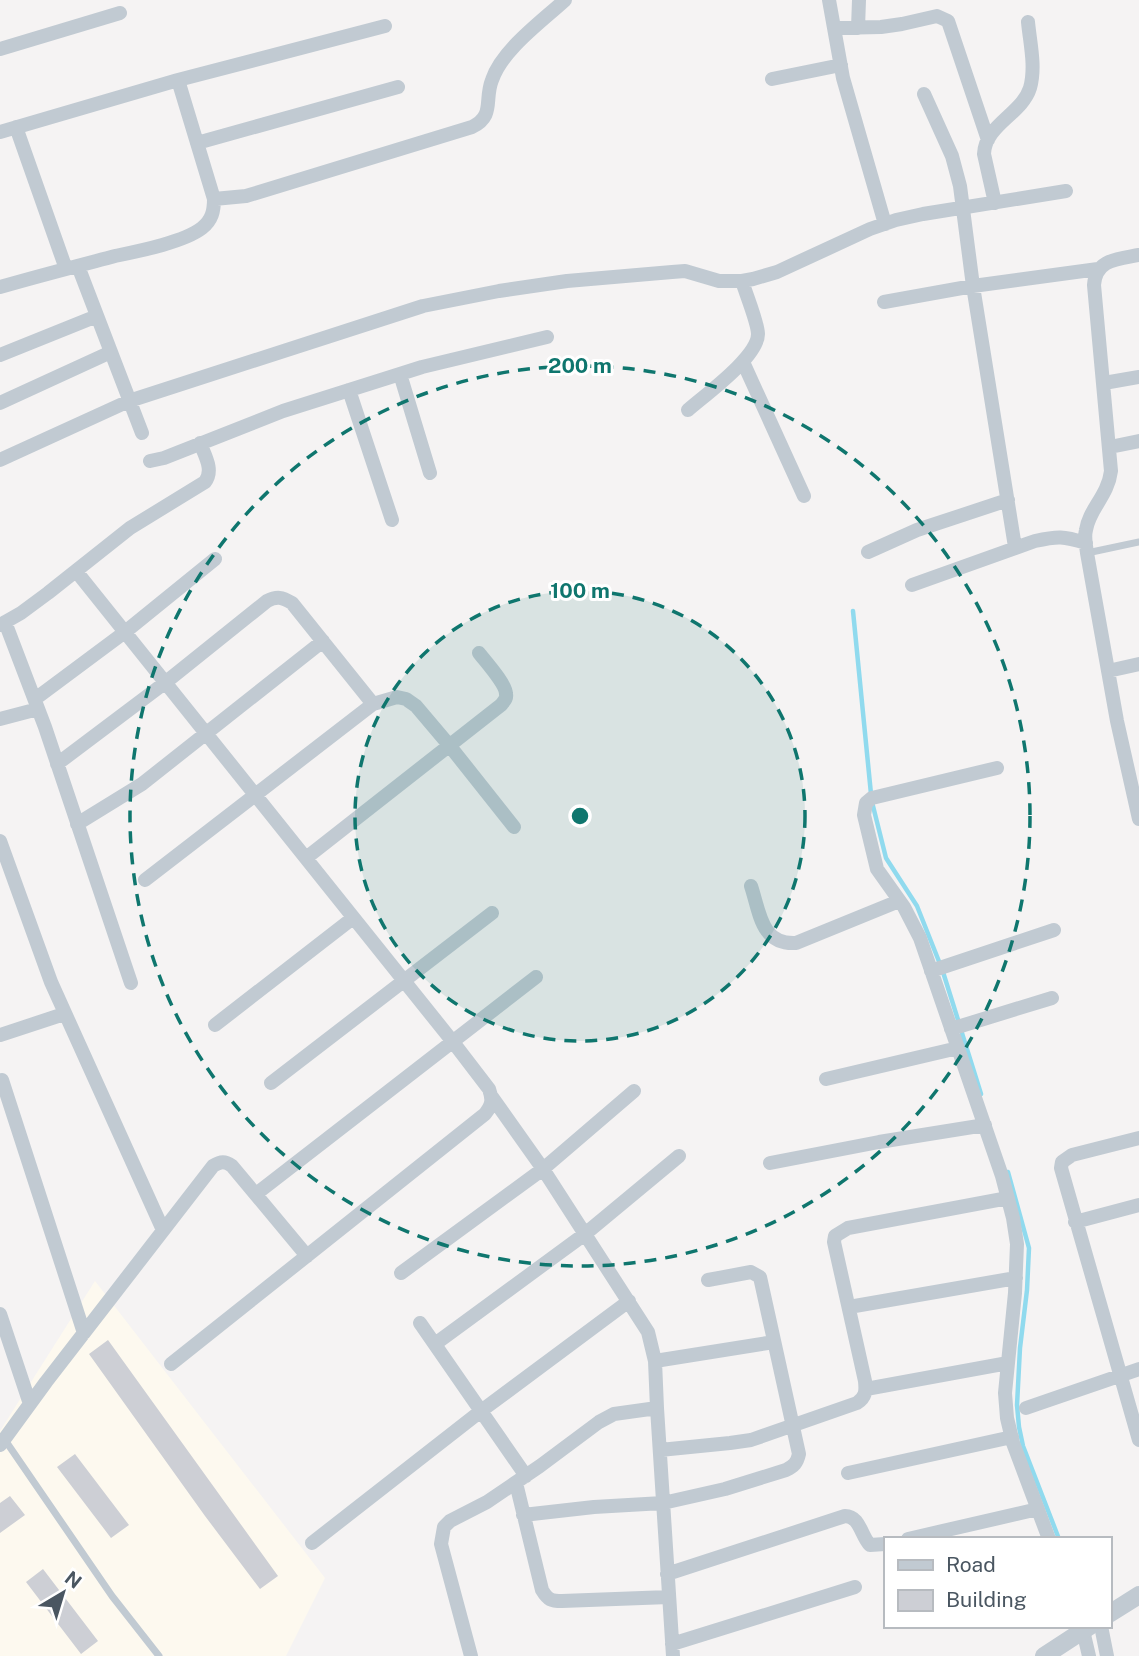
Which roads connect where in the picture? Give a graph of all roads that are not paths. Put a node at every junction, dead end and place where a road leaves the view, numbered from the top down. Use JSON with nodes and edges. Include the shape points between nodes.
{"nodes":[{"id":1,"x":565,"y":0,"type":"edge"},
{"id":2,"x":829,"y":0,"type":"edge"},
{"id":3,"x":859,"y":0,"type":"edge"},
{"id":4,"x":120,"y":13,"type":"dead end"},
{"id":5,"x":1028,"y":22,"type":"dead end"},
{"id":6,"x":385,"y":26,"type":"dead end"},
{"id":7,"x":834,"y":28,"type":"junction"},
{"id":8,"x":858,"y":28,"type":"junction"},
{"id":9,"x":0,"y":49,"type":"edge"},
{"id":10,"x":841,"y":65,"type":"junction"},
{"id":11,"x":772,"y":79,"type":"dead end"},
{"id":12,"x":178,"y":80,"type":"junction"},
{"id":13,"x":398,"y":87,"type":"dead end"},
{"id":14,"x":924,"y":94,"type":"dead end"},
{"id":15,"x":16,"y":127,"type":"junction"},
{"id":16,"x":0,"y":132,"type":"edge"},
{"id":17,"x":988,"y":140,"type":"junction"},
{"id":18,"x":197,"y":143,"type":"junction"},
{"id":19,"x":1066,"y":191,"type":"dead end"},
{"id":20,"x":214,"y":199,"type":"junction"},
{"id":21,"x":995,"y":203,"type":"junction"},
{"id":22,"x":963,"y":208,"type":"junction"},
{"id":23,"x":885,"y":225,"type":"junction"},
{"id":24,"x":1139,"y":255,"type":"edge"},
{"id":25,"x":72,"y":267,"type":"junction"},
{"id":26,"x":1098,"y":270,"type":"junction"},
{"id":27,"x":742,"y":281,"type":"junction"},
{"id":28,"x":974,"y":286,"type":"junction"},
{"id":29,"x":0,"y":287,"type":"edge"},
{"id":30,"x":884,"y":302,"type":"dead end"},
{"id":31,"x":97,"y":316,"type":"junction"},
{"id":32,"x":547,"y":337,"type":"dead end"},
{"id":33,"x":111,"y":352,"type":"junction"},
{"id":34,"x":0,"y":355,"type":"edge"},
{"id":35,"x":743,"y":362,"type":"junction"},
{"id":36,"x":400,"y":374,"type":"junction"},
{"id":37,"x":1139,"y":377,"type":"edge"},
{"id":38,"x":1104,"y":383,"type":"junction"},
{"id":39,"x":349,"y":390,"type":"junction"},
{"id":40,"x":129,"y":401,"type":"junction"},
{"id":41,"x":0,"y":403,"type":"edge"},
{"id":42,"x":688,"y":410,"type":"dead end"},
{"id":43,"x":142,"y":433,"type":"dead end"},
{"id":44,"x":1139,"y":441,"type":"edge"},
{"id":45,"x":200,"y":443,"type":"junction"},
{"id":46,"x":1110,"y":447,"type":"junction"},
{"id":47,"x":0,"y":460,"type":"edge"},
{"id":48,"x":150,"y":461,"type":"dead end"},
{"id":49,"x":430,"y":473,"type":"dead end"},
{"id":50,"x":804,"y":496,"type":"dead end"},
{"id":51,"x":1008,"y":500,"type":"junction"},
{"id":52,"x":392,"y":520,"type":"dead end"},
{"id":53,"x":1139,"y":542,"type":"edge"},
{"id":54,"x":1015,"y":547,"type":"junction"},
{"id":55,"x":1086,"y":548,"type":"junction"},
{"id":56,"x":868,"y":552,"type":"dead end"},
{"id":57,"x":215,"y":559,"type":"dead end"},
{"id":58,"x":76,"y":571,"type":"junction"},
{"id":59,"x":912,"y":585,"type":"dead end"},
{"id":60,"x":2,"y":623,"type":"edge"},
{"id":61,"x":125,"y":632,"type":"junction"},
{"id":62,"x":323,"y":641,"type":"junction"},
{"id":63,"x":479,"y":653,"type":"dead end"},
{"id":64,"x":1139,"y":664,"type":"edge"},
{"id":65,"x":1108,"y":671,"type":"junction"},
{"id":66,"x":166,"y":682,"type":"junction"},
{"id":67,"x":36,"y":704,"type":"junction"},
{"id":68,"x":373,"y":704,"type":"junction"},
{"id":69,"x":0,"y":719,"type":"edge"},
{"id":70,"x":207,"y":734,"type":"junction"},
{"id":71,"x":1139,"y":744,"type":"edge"},
{"id":72,"x":449,"y":745,"type":"junction"},
{"id":73,"x":1123,"y":748,"type":"junction"},
{"id":74,"x":57,"y":764,"type":"junction"},
{"id":75,"x":997,"y":768,"type":"dead end"},
{"id":76,"x":255,"y":794,"type":"junction"},
{"id":77,"x":1139,"y":819,"type":"edge"},
{"id":78,"x":77,"y":824,"type":"junction"},
{"id":79,"x":514,"y":827,"type":"dead end"},
{"id":80,"x":0,"y":841,"type":"edge"},
{"id":81,"x":306,"y":858,"type":"junction"},
{"id":82,"x":145,"y":880,"type":"dead end"},
{"id":83,"x":751,"y":886,"type":"dead end"},
{"id":84,"x":900,"y":901,"type":"junction"},
{"id":85,"x":492,"y":913,"type":"dead end"},
{"id":86,"x":353,"y":918,"type":"junction"},
{"id":87,"x":1054,"y":930,"type":"dead end"},
{"id":88,"x":931,"y":971,"type":"junction"},
{"id":89,"x":536,"y":977,"type":"dead end"},
{"id":90,"x":403,"y":981,"type":"junction"},
{"id":91,"x":131,"y":983,"type":"dead end"},
{"id":92,"x":1052,"y":998,"type":"dead end"},
{"id":93,"x":64,"y":1014,"type":"junction"},
{"id":94,"x":215,"y":1025,"type":"dead end"},
{"id":95,"x":951,"y":1029,"type":"junction"},
{"id":96,"x":0,"y":1035,"type":"edge"},
{"id":97,"x":453,"y":1042,"type":"junction"},
{"id":98,"x":958,"y":1048,"type":"junction"},
{"id":99,"x":826,"y":1079,"type":"dead end"},
{"id":100,"x":2,"y":1080,"type":"dead end"},
{"id":101,"x":271,"y":1083,"type":"dead end"},
{"id":102,"x":634,"y":1091,"type":"dead end"},
{"id":103,"x":492,"y":1097,"type":"junction"},
{"id":104,"x":985,"y":1125,"type":"junction"},
{"id":105,"x":1139,"y":1138,"type":"edge"},
{"id":106,"x":679,"y":1156,"type":"dead end"},
{"id":107,"x":770,"y":1163,"type":"dead end"},
{"id":108,"x":543,"y":1169,"type":"junction"},
{"id":109,"x":256,"y":1195,"type":"junction"},
{"id":110,"x":1008,"y":1198,"type":"junction"},
{"id":111,"x":1139,"y":1205,"type":"edge"},
{"id":112,"x":1075,"y":1222,"type":"junction"},
{"id":113,"x":163,"y":1230,"type":"junction"},
{"id":114,"x":586,"y":1234,"type":"junction"},
{"id":115,"x":307,"y":1256,"type":"junction"},
{"id":116,"x":401,"y":1273,"type":"dead end"},
{"id":117,"x":1016,"y":1278,"type":"junction"},
{"id":118,"x":708,"y":1280,"type":"dead end"},
{"id":119,"x":629,"y":1301,"type":"junction"},
{"id":120,"x":849,"y":1307,"type":"junction"},
{"id":121,"x":0,"y":1314,"type":"edge"},
{"id":122,"x":421,"y":1323,"type":"dead end"},
{"id":123,"x":84,"y":1333,"type":"junction"},
{"id":124,"x":774,"y":1342,"type":"junction"},
{"id":125,"x":435,"y":1344,"type":"junction"},
{"id":126,"x":656,"y":1361,"type":"junction"},
{"id":127,"x":1008,"y":1363,"type":"junction"},
{"id":128,"x":171,"y":1364,"type":"dead end"},
{"id":129,"x":1139,"y":1369,"type":"edge"},
{"id":130,"x":1121,"y":1375,"type":"junction"},
{"id":131,"x":866,"y":1389,"type":"junction"},
{"id":132,"x":30,"y":1404,"type":"junction"},
{"id":133,"x":657,"y":1408,"type":"junction"},
{"id":134,"x":1026,"y":1408,"type":"dead end"},
{"id":135,"x":481,"y":1411,"type":"junction"},
{"id":136,"x":793,"y":1425,"type":"junction"},
{"id":137,"x":1012,"y":1437,"type":"junction"},
{"id":138,"x":1139,"y":1440,"type":"edge"},
{"id":139,"x":2,"y":1442,"type":"edge"},
{"id":140,"x":660,"y":1450,"type":"junction"},
{"id":141,"x":848,"y":1473,"type":"dead end"},
{"id":142,"x":521,"y":1479,"type":"junction"},
{"id":143,"x":663,"y":1503,"type":"junction"},
{"id":144,"x":1038,"y":1509,"type":"junction"},
{"id":145,"x":523,"y":1515,"type":"junction"},
{"id":146,"x":917,"y":1537,"type":"edge"},
{"id":147,"x":1048,"y":1537,"type":"edge"},
{"id":148,"x":312,"y":1544,"type":"dead end"},
{"id":149,"x":884,"y":1544,"type":"edge"},
{"id":150,"x":667,"y":1574,"type":"junction"},
{"id":151,"x":855,"y":1587,"type":"dead end"},
{"id":152,"x":1139,"y":1595,"type":"edge"},
{"id":153,"x":669,"y":1597,"type":"junction"},
{"id":154,"x":1111,"y":1613,"type":"edge"},
{"id":155,"x":1087,"y":1628,"type":"edge"},
{"id":156,"x":1089,"y":1628,"type":"edge"},
{"id":157,"x":1090,"y":1628,"type":"edge"},
{"id":158,"x":672,"y":1650,"type":"edge"},
{"id":159,"x":159,"y":1656,"type":"edge"},
{"id":160,"x":471,"y":1656,"type":"edge"},
{"id":161,"x":1044,"y":1656,"type":"edge"},
{"id":162,"x":1089,"y":1656,"type":"edge"},
{"id":163,"x":1107,"y":1656,"type":"edge"}],
"edges":[{"from":1,"to":20,"type":"street","via":[[498,68],[481,123],[246,196]]},
{"from":2,"to":7,"type":"street"},
{"from":3,"to":8,"type":"street"},
{"from":4,"to":9,"type":"street"},
{"from":5,"to":17,"type":"street","via":[[1033,64],[1030,90]]},
{"from":6,"to":12,"type":"street"},
{"from":7,"to":8,"type":"street"},
{"from":7,"to":10,"type":"street"},
{"from":8,"to":17,"type":"street","via":[[937,16],[947,21]]},
{"from":10,"to":11,"type":"street"},
{"from":10,"to":23,"type":"street"},
{"from":12,"to":15,"type":"street"},
{"from":12,"to":18,"type":"street"},
{"from":13,"to":18,"type":"street"},
{"from":14,"to":22,"type":"street","via":[[951,156]]},
{"from":15,"to":16,"type":"street"},
{"from":15,"to":25,"type":"street"},
{"from":17,"to":21,"type":"street","via":[[984,154]]},
{"from":18,"to":20,"type":"street"},
{"from":19,"to":21,"type":"street"},
{"from":20,"to":25,"type":"street","via":[[212,217],[194,233]]},
{"from":21,"to":22,"type":"street"},
{"from":22,"to":23,"type":"street"},
{"from":22,"to":28,"type":"street"},
{"from":23,"to":27,"type":"street","via":[[777,272]]},
{"from":24,"to":26,"type":"street","via":[[1113,260]]},
{"from":25,"to":29,"type":"street"},
{"from":25,"to":31,"type":"street"},
{"from":26,"to":28,"type":"street"},
{"from":26,"to":38,"type":"street","via":[[1094,285]]},
{"from":27,"to":35,"type":"street","via":[[758,335]]},
{"from":27,"to":40,"type":"street","via":[[719,281],[685,271],[466,296]]},
{"from":28,"to":30,"type":"street"},
{"from":28,"to":51,"type":"street"},
{"from":31,"to":33,"type":"street"},
{"from":31,"to":34,"type":"street"},
{"from":32,"to":36,"type":"street"},
{"from":33,"to":40,"type":"street"},
{"from":33,"to":41,"type":"street"},
{"from":35,"to":42,"type":"street"},
{"from":35,"to":50,"type":"street"},
{"from":36,"to":39,"type":"street"},
{"from":36,"to":49,"type":"street"},
{"from":37,"to":38,"type":"street"},
{"from":38,"to":46,"type":"street"},
{"from":39,"to":45,"type":"street"},
{"from":39,"to":52,"type":"street"},
{"from":40,"to":43,"type":"street"},
{"from":40,"to":47,"type":"street"},
{"from":44,"to":46,"type":"street"},
{"from":45,"to":48,"type":"street"},
{"from":45,"to":58,"type":"street","via":[[208,465],[205,482],[130,528]]},
{"from":46,"to":55,"type":"street","via":[[1110,482],[1087,525]]},
{"from":51,"to":54,"type":"street"},
{"from":51,"to":56,"type":"street","via":[[917,530]]},
{"from":53,"to":55,"type":"lane"},
{"from":54,"to":55,"type":"street","via":[[1064,537]]},
{"from":54,"to":59,"type":"street"},
{"from":55,"to":65,"type":"street"},
{"from":57,"to":61,"type":"street"},
{"from":58,"to":60,"type":"street"},
{"from":58,"to":61,"type":"street"},
{"from":60,"to":67,"type":"street"},
{"from":61,"to":66,"type":"street"},
{"from":61,"to":67,"type":"street"},
{"from":62,"to":66,"type":"street","via":[[292,603],[275,597]]},
{"from":62,"to":68,"type":"street"},
{"from":62,"to":70,"type":"street"},
{"from":63,"to":72,"type":"street","via":[[507,693],[506,699]]},
{"from":64,"to":65,"type":"street"},
{"from":65,"to":73,"type":"street"},
{"from":66,"to":70,"type":"street"},
{"from":66,"to":74,"type":"street"},
{"from":67,"to":69,"type":"street"},
{"from":67,"to":74,"type":"street"},
{"from":68,"to":72,"type":"street","via":[[406,699]]},
{"from":68,"to":76,"type":"street"},
{"from":70,"to":76,"type":"street"},
{"from":70,"to":78,"type":"street","via":[[142,784]]},
{"from":71,"to":73,"type":"street"},
{"from":72,"to":79,"type":"street"},
{"from":72,"to":81,"type":"street"},
{"from":73,"to":77,"type":"street"},
{"from":74,"to":78,"type":"street"},
{"from":75,"to":84,"type":"street","via":[[866,803],[873,859]]},
{"from":76,"to":81,"type":"street"},
{"from":76,"to":82,"type":"street"},
{"from":78,"to":91,"type":"street"},
{"from":80,"to":93,"type":"street"},
{"from":81,"to":86,"type":"street"},
{"from":83,"to":84,"type":"street","via":[[764,928],[769,936],[786,943]]},
{"from":84,"to":88,"type":"street"},
{"from":85,"to":90,"type":"street"},
{"from":86,"to":90,"type":"street"},
{"from":86,"to":94,"type":"street"},
{"from":87,"to":88,"type":"street"},
{"from":88,"to":95,"type":"street"},
{"from":89,"to":97,"type":"street"},
{"from":90,"to":97,"type":"street"},
{"from":90,"to":101,"type":"street"},
{"from":92,"to":95,"type":"street"},
{"from":93,"to":96,"type":"street"},
{"from":93,"to":113,"type":"street"},
{"from":95,"to":98,"type":"street"},
{"from":97,"to":103,"type":"street"},
{"from":97,"to":109,"type":"street"},
{"from":98,"to":99,"type":"street"},
{"from":98,"to":104,"type":"street"},
{"from":100,"to":123,"type":"street"},
{"from":102,"to":108,"type":"street"},
{"from":103,"to":108,"type":"street"},
{"from":103,"to":115,"type":"street","via":[[485,1114]]},
{"from":104,"to":107,"type":"street"},
{"from":104,"to":110,"type":"street"},
{"from":105,"to":112,"type":"street","via":[[1072,1154],[1062,1162]]},
{"from":106,"to":114,"type":"street"},
{"from":108,"to":114,"type":"street"},
{"from":108,"to":116,"type":"street"},
{"from":109,"to":113,"type":"street","via":[[232,1166],[220,1161]]},
{"from":109,"to":115,"type":"street"},
{"from":110,"to":117,"type":"street","via":[[1017,1244]]},
{"from":110,"to":120,"type":"street","via":[[848,1228],[835,1236]]},
{"from":111,"to":112,"type":"street"},
{"from":112,"to":130,"type":"street"},
{"from":113,"to":123,"type":"street"},
{"from":114,"to":119,"type":"street"},
{"from":114,"to":125,"type":"street"},
{"from":115,"to":128,"type":"street"},
{"from":117,"to":120,"type":"street"},
{"from":117,"to":127,"type":"street"},
{"from":118,"to":124,"type":"street","via":[[751,1272],[760,1277]]},
{"from":119,"to":126,"type":"street","via":[[648,1332]]},
{"from":119,"to":135,"type":"street"},
{"from":120,"to":131,"type":"street"},
{"from":121,"to":132,"type":"street"},
{"from":122,"to":125,"type":"street"},
{"from":123,"to":132,"type":"street"},
{"from":124,"to":126,"type":"street"},
{"from":124,"to":136,"type":"street"},
{"from":125,"to":135,"type":"street"},
{"from":126,"to":133,"type":"street"},
{"from":127,"to":131,"type":"street"},
{"from":127,"to":137,"type":"street","via":[[1005,1393]]},
{"from":129,"to":130,"type":"street"},
{"from":130,"to":134,"type":"street"},
{"from":130,"to":138,"type":"street"},
{"from":131,"to":136,"type":"street","via":[[857,1402]]},
{"from":132,"to":139,"type":"street"},
{"from":133,"to":140,"type":"street"},
{"from":133,"to":142,"type":"street","via":[[614,1414]]},
{"from":135,"to":142,"type":"street"},
{"from":135,"to":148,"type":"street"},
{"from":136,"to":140,"type":"street","via":[[751,1440]]},
{"from":136,"to":143,"type":"street","via":[[799,1454],[793,1466],[725,1489]]},
{"from":137,"to":141,"type":"street"},
{"from":137,"to":144,"type":"street"},
{"from":139,"to":159,"type":"lane"},
{"from":140,"to":143,"type":"street"},
{"from":142,"to":145,"type":"street"},
{"from":142,"to":160,"type":"street","via":[[450,1521],[441,1534]]},
{"from":143,"to":145,"type":"street"},
{"from":143,"to":150,"type":"street"},
{"from":144,"to":146,"type":"street"},
{"from":144,"to":147,"type":"street"},
{"from":145,"to":153,"type":"street","via":[[542,1590],[551,1601]]},
{"from":149,"to":150,"type":"street","via":[[870,1545],[855,1519],[845,1516]]},
{"from":150,"to":153,"type":"street"},
{"from":151,"to":158,"type":"street"},
{"from":152,"to":154,"type":"street"},
{"from":153,"to":158,"type":"street"},
{"from":155,"to":161,"type":"street"},
{"from":156,"to":162,"type":"street"},
{"from":157,"to":163,"type":"street"}]}
